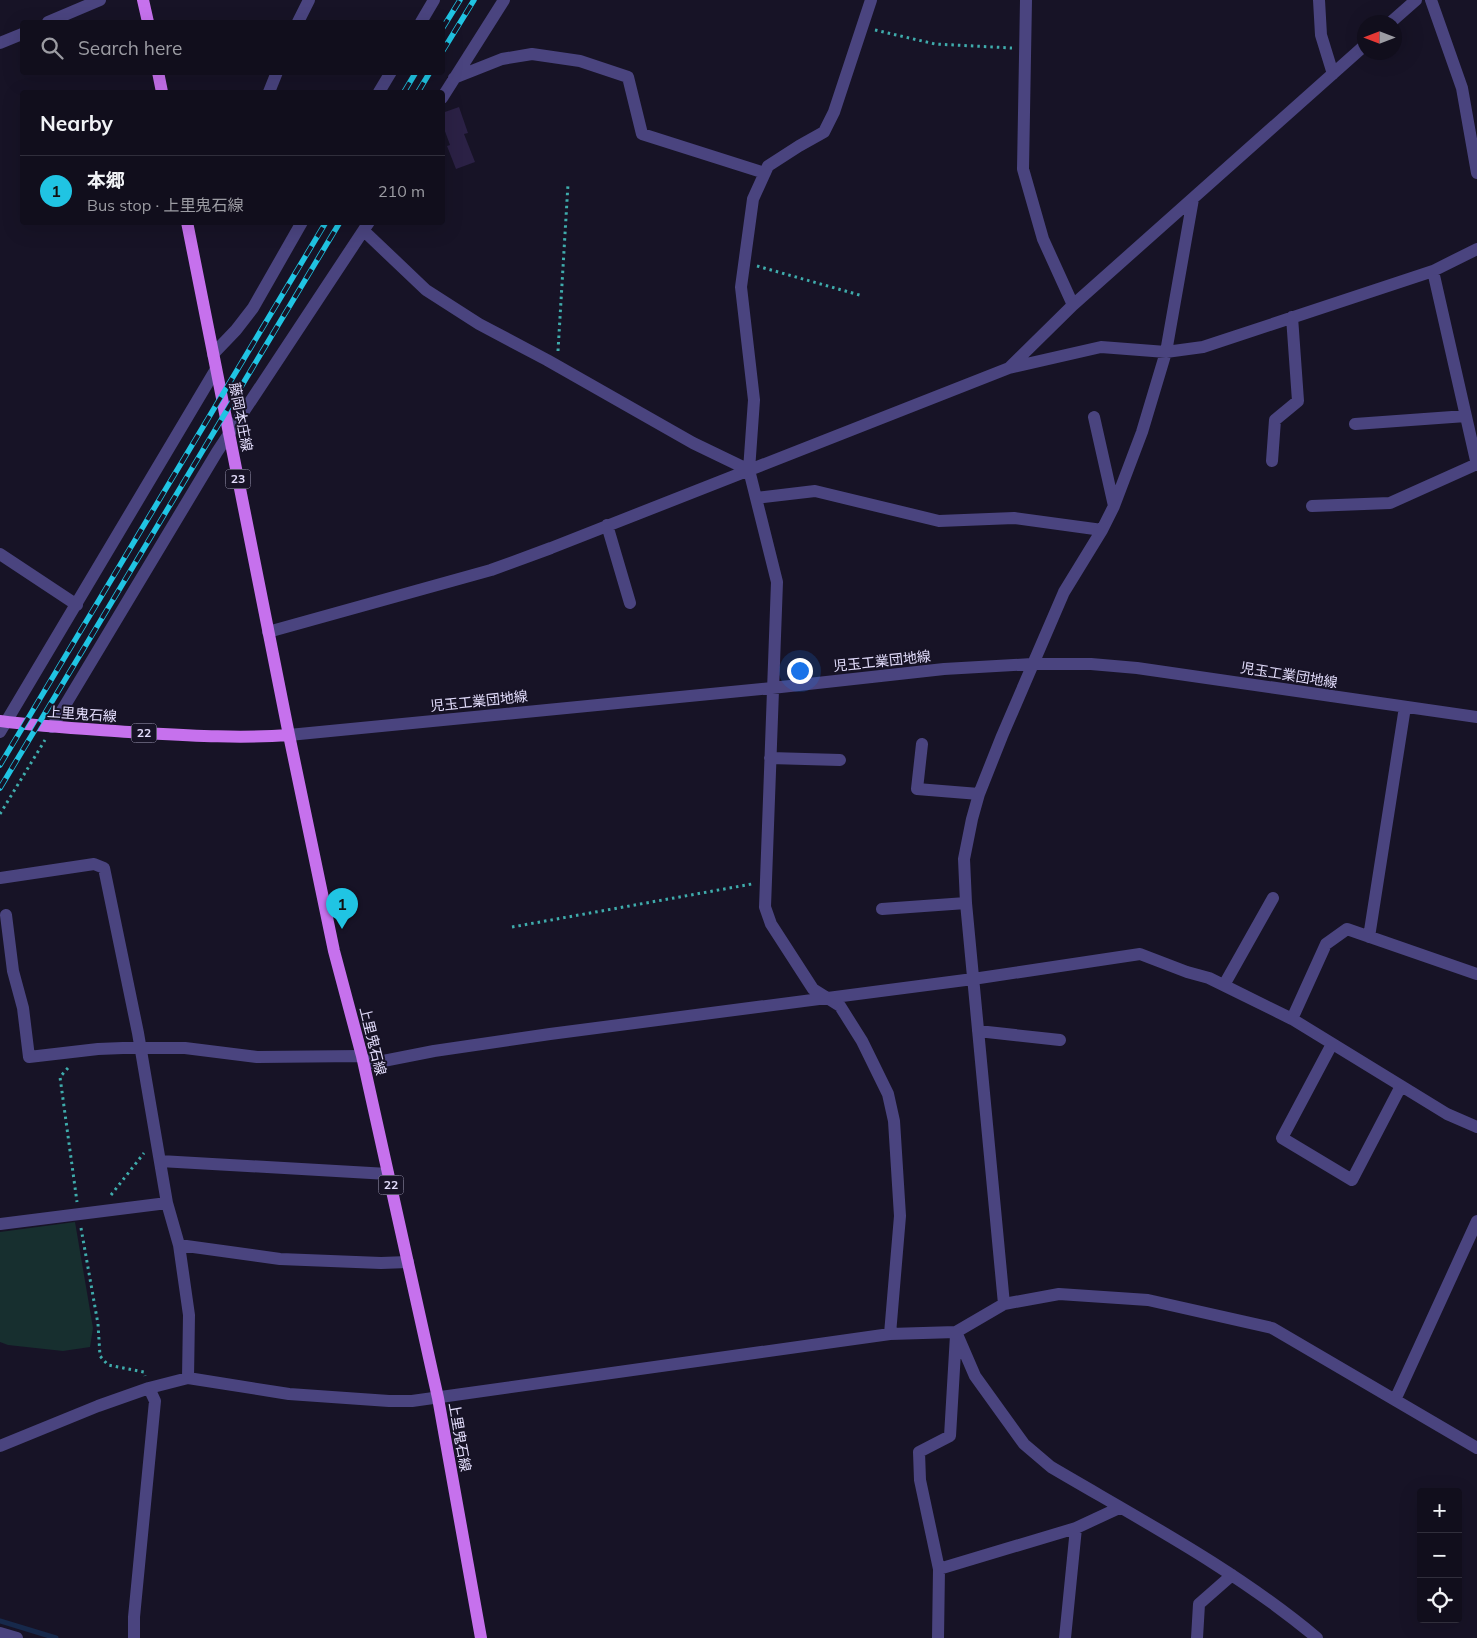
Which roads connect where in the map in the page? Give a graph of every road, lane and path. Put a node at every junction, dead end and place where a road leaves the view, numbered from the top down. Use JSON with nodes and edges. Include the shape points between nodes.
{"nodes":[{"id":1,"x":100,"y":0,"type":"edge"},
{"id":2,"x":143,"y":0,"type":"edge"},
{"id":3,"x":309,"y":0,"type":"edge"},
{"id":4,"x":434,"y":0,"type":"edge"},
{"id":5,"x":504,"y":0,"type":"edge"},
{"id":6,"x":871,"y":0,"type":"edge"},
{"id":7,"x":1026,"y":0,"type":"edge"},
{"id":8,"x":1319,"y":0,"type":"edge"},
{"id":9,"x":1431,"y":0,"type":"edge"},
{"id":10,"x":1419,"y":1,"type":"edge"},
{"id":11,"x":1400,"y":15,"type":"edge"},
{"id":12,"x":53,"y":20,"type":"edge"},
{"id":13,"x":148,"y":20,"type":"edge"},
{"id":14,"x":299,"y":20,"type":"edge"},
{"id":15,"x":422,"y":20,"type":"edge"},
{"id":16,"x":862,"y":28,"type":"junction"},
{"id":17,"x":20,"y":35,"type":"edge"},
{"id":18,"x":0,"y":43,"type":"edge"},
{"id":19,"x":1025,"y":49,"type":"junction"},
{"id":20,"x":1357,"y":52,"type":"edge"},
{"id":21,"x":1333,"y":74,"type":"junction"},
{"id":22,"x":159,"y":75,"type":"edge"},
{"id":23,"x":276,"y":75,"type":"edge"},
{"id":24,"x":389,"y":75,"type":"edge"},
{"id":25,"x":454,"y":78,"type":"junction"},
{"id":26,"x":162,"y":90,"type":"edge"},
{"id":27,"x":270,"y":90,"type":"edge"},
{"id":28,"x":380,"y":90,"type":"edge"},
{"id":29,"x":445,"y":93,"type":"edge"},
{"id":30,"x":765,"y":173,"type":"junction"},
{"id":31,"x":1477,"y":173,"type":"edge"},
{"id":32,"x":568,"y":184,"type":"dead end"},
{"id":33,"x":1193,"y":199,"type":"junction"},
{"id":34,"x":188,"y":225,"type":"edge"},
{"id":35,"x":300,"y":225,"type":"edge"},
{"id":36,"x":367,"y":227,"type":"edge"},
{"id":37,"x":1477,"y":249,"type":"edge"},
{"id":38,"x":744,"y":263,"type":"junction"},
{"id":39,"x":1433,"y":271,"type":"junction"},
{"id":40,"x":863,"y":296,"type":"dead end"},
{"id":41,"x":1073,"y":305,"type":"junction"},
{"id":42,"x":1292,"y":317,"type":"junction"},
{"id":43,"x":1166,"y":352,"type":"junction"},
{"id":44,"x":213,"y":354,"type":"junction"},
{"id":45,"x":557,"y":366,"type":"junction"},
{"id":46,"x":1009,"y":368,"type":"junction"},
{"id":47,"x":216,"y":369,"type":"junction"},
{"id":48,"x":1466,"y":416,"type":"junction"},
{"id":49,"x":1094,"y":417,"type":"dead end"},
{"id":50,"x":1355,"y":424,"type":"dead end"},
{"id":51,"x":229,"y":435,"type":"junction"},
{"id":52,"x":1272,"y":461,"type":"dead end"},
{"id":53,"x":1477,"y":465,"type":"edge"},
{"id":54,"x":749,"y":470,"type":"junction"},
{"id":55,"x":756,"y":498,"type":"junction"},
{"id":56,"x":1114,"y":506,"type":"junction"},
{"id":57,"x":1312,"y":506,"type":"dead end"},
{"id":58,"x":607,"y":525,"type":"junction"},
{"id":59,"x":1102,"y":530,"type":"junction"},
{"id":60,"x":0,"y":554,"type":"edge"},
{"id":61,"x":630,"y":603,"type":"dead end"},
{"id":62,"x":77,"y":605,"type":"junction"},
{"id":63,"x":268,"y":632,"type":"junction"},
{"id":64,"x":1032,"y":664,"type":"junction"},
{"id":65,"x":772,"y":688,"type":"junction"},
{"id":66,"x":1405,"y":707,"type":"junction"},
{"id":67,"x":1477,"y":717,"type":"edge"},
{"id":68,"x":2,"y":725,"type":"edge"},
{"id":69,"x":52,"y":727,"type":"junction"},
{"id":70,"x":289,"y":735,"type":"junction"},
{"id":71,"x":922,"y":744,"type":"dead end"},
{"id":72,"x":770,"y":758,"type":"junction"},
{"id":73,"x":840,"y":760,"type":"dead end"},
{"id":74,"x":979,"y":794,"type":"junction"},
{"id":75,"x":0,"y":814,"type":"edge"},
{"id":76,"x":0,"y":878,"type":"edge"},
{"id":77,"x":765,"y":882,"type":"junction"},
{"id":78,"x":1273,"y":898,"type":"dead end"},
{"id":79,"x":966,"y":903,"type":"junction"},
{"id":80,"x":882,"y":909,"type":"dead end"},
{"id":81,"x":6,"y":915,"type":"dead end"},
{"id":82,"x":512,"y":927,"type":"dead end"},
{"id":83,"x":1369,"y":937,"type":"junction"},
{"id":84,"x":1477,"y":974,"type":"edge"},
{"id":85,"x":973,"y":979,"type":"junction"},
{"id":86,"x":1224,"y":985,"type":"junction"},
{"id":87,"x":827,"y":998,"type":"junction"},
{"id":88,"x":1292,"y":1019,"type":"junction"},
{"id":89,"x":978,"y":1031,"type":"junction"},
{"id":90,"x":1060,"y":1040,"type":"dead end"},
{"id":91,"x":1332,"y":1044,"type":"junction"},
{"id":92,"x":140,"y":1048,"type":"junction"},
{"id":93,"x":362,"y":1056,"type":"junction"},
{"id":94,"x":75,"y":1067,"type":"dead end"},
{"id":95,"x":1401,"y":1086,"type":"junction"},
{"id":96,"x":1477,"y":1127,"type":"edge"},
{"id":97,"x":146,"y":1150,"type":"dead end"},
{"id":98,"x":160,"y":1161,"type":"junction"},
{"id":99,"x":388,"y":1174,"type":"junction"},
{"id":100,"x":106,"y":1202,"type":"dead end"},
{"id":101,"x":167,"y":1203,"type":"junction"},
{"id":102,"x":78,"y":1209,"type":"junction"},
{"id":103,"x":1477,"y":1221,"type":"edge"},
{"id":104,"x":0,"y":1224,"type":"edge"},
{"id":105,"x":179,"y":1245,"type":"junction"},
{"id":106,"x":408,"y":1262,"type":"junction"},
{"id":107,"x":1004,"y":1304,"type":"junction"},
{"id":108,"x":956,"y":1332,"type":"junction"},
{"id":109,"x":890,"y":1334,"type":"junction"},
{"id":110,"x":188,"y":1378,"type":"junction"},
{"id":111,"x":149,"y":1388,"type":"junction"},
{"id":112,"x":438,"y":1398,"type":"junction"},
{"id":113,"x":1395,"y":1400,"type":"junction"},
{"id":114,"x":0,"y":1446,"type":"edge"},
{"id":115,"x":1477,"y":1448,"type":"edge"},
{"id":116,"x":1119,"y":1508,"type":"junction"},
{"id":117,"x":1076,"y":1528,"type":"junction"},
{"id":118,"x":939,"y":1569,"type":"junction"},
{"id":119,"x":1232,"y":1575,"type":"junction"},
{"id":120,"x":0,"y":1633,"type":"edge"},
{"id":121,"x":18,"y":1638,"type":"edge"},
{"id":122,"x":134,"y":1638,"type":"edge"},
{"id":123,"x":481,"y":1638,"type":"edge"},
{"id":124,"x":938,"y":1638,"type":"edge"},
{"id":125,"x":1065,"y":1638,"type":"edge"},
{"id":126,"x":1197,"y":1638,"type":"edge"},
{"id":127,"x":1317,"y":1638,"type":"edge"}],
"edges":[{"from":1,"to":12,"type":"street"},
{"from":2,"to":13,"type":"main road"},
{"from":3,"to":14,"type":"street"},
{"from":4,"to":15,"type":"street"},
{"from":5,"to":25,"type":"street"},
{"from":6,"to":16,"type":"street"},
{"from":7,"to":19,"type":"street"},
{"from":8,"to":21,"type":"street","via":[[1320,35]]},
{"from":9,"to":31,"type":"street","via":[[1462,88]]},
{"from":10,"to":11,"type":"street"},
{"from":16,"to":19,"type":"path","via":[[935,44]]},
{"from":16,"to":30,"type":"street","via":[[834,112],[824,132],[768,166]]},
{"from":17,"to":18,"type":"street"},
{"from":19,"to":41,"type":"street","via":[[1023,169],[1043,239]]},
{"from":20,"to":21,"type":"street"},
{"from":21,"to":33,"type":"street"},
{"from":22,"to":26,"type":"main road"},
{"from":23,"to":27,"type":"street"},
{"from":24,"to":28,"type":"street"},
{"from":25,"to":29,"type":"street"},
{"from":25,"to":30,"type":"street","via":[[502,59],[532,54],[580,61],[628,77],[642,134]]},
{"from":30,"to":38,"type":"street","via":[[753,199]]},
{"from":32,"to":45,"type":"path"},
{"from":33,"to":41,"type":"street"},
{"from":33,"to":43,"type":"street"},
{"from":34,"to":44,"type":"main road","name":"藤岡本庄線","number":"23"},
{"from":35,"to":44,"type":"street","via":[[253,308]]},
{"from":36,"to":45,"type":"street","via":[[426,290],[479,324]]},
{"from":36,"to":51,"type":"street"},
{"from":37,"to":39,"type":"street"},
{"from":38,"to":40,"type":"path"},
{"from":38,"to":54,"type":"street","via":[[741,287],[754,400]]},
{"from":39,"to":42,"type":"street"},
{"from":39,"to":48,"type":"street"},
{"from":41,"to":46,"type":"street"},
{"from":42,"to":43,"type":"street","via":[[1203,347]]},
{"from":42,"to":52,"type":"street","via":[[1298,401],[1275,420]]},
{"from":43,"to":46,"type":"street","via":[[1101,347]]},
{"from":43,"to":56,"type":"street","via":[[1142,432]]},
{"from":44,"to":47,"type":"main road","name":"藤岡本庄線","number":"23"},
{"from":45,"to":54,"type":"street","via":[[693,443]]},
{"from":46,"to":54,"type":"street"},
{"from":47,"to":51,"type":"main road","name":"藤岡本庄線","number":"23"},
{"from":47,"to":62,"type":"street"},
{"from":48,"to":50,"type":"street"},
{"from":48,"to":53,"type":"street"},
{"from":49,"to":56,"type":"street"},
{"from":51,"to":63,"type":"main road","name":"藤岡本庄線","number":"23"},
{"from":51,"to":69,"type":"street"},
{"from":53,"to":57,"type":"street","via":[[1390,503]]},
{"from":54,"to":55,"type":"street"},
{"from":54,"to":58,"type":"street"},
{"from":55,"to":59,"type":"street","via":[[814,491],[939,521],[1014,518]]},
{"from":55,"to":65,"type":"street","via":[[777,582]]},
{"from":56,"to":59,"type":"street"},
{"from":58,"to":61,"type":"street"},
{"from":58,"to":63,"type":"street","via":[[491,570]]},
{"from":59,"to":64,"type":"street","via":[[1064,592]]},
{"from":60,"to":62,"type":"street"},
{"from":62,"to":68,"type":"street"},
{"from":63,"to":70,"type":"main road","name":"藤岡本庄線","number":"23"},
{"from":64,"to":65,"type":"street","name":"児玉工業団地線","via":[[944,669]]},
{"from":64,"to":66,"type":"street","name":"児玉工業団地線","via":[[1137,668]]},
{"from":64,"to":74,"type":"street"},
{"from":65,"to":70,"type":"street","name":"児玉工業団地線"},
{"from":65,"to":72,"type":"street"},
{"from":66,"to":67,"type":"street","name":"児玉工業団地線"},
{"from":66,"to":83,"type":"street"},
{"from":68,"to":69,"type":"main road","name":"上里鬼石線","number":"22"},
{"from":69,"to":70,"type":"main road","name":"上里鬼石線","number":"22","via":[[175,735]]},
{"from":69,"to":75,"type":"path"},
{"from":70,"to":93,"type":"main road","name":"上里鬼石線","number":"22","via":[[334,950]]},
{"from":71,"to":74,"type":"street","via":[[917,790]]},
{"from":72,"to":73,"type":"street"},
{"from":72,"to":77,"type":"street"},
{"from":74,"to":79,"type":"street","via":[[964,859]]},
{"from":76,"to":92,"type":"street","via":[[94,864],[104,868]]},
{"from":77,"to":82,"type":"path"},
{"from":77,"to":87,"type":"street","via":[[764,907],[771,924],[813,989]]},
{"from":78,"to":86,"type":"street"},
{"from":79,"to":80,"type":"street"},
{"from":79,"to":85,"type":"street"},
{"from":81,"to":92,"type":"street","via":[[29,1057]]},
{"from":83,"to":84,"type":"street"},
{"from":83,"to":88,"type":"street","via":[[1347,929],[1326,944]]},
{"from":85,"to":86,"type":"street","via":[[1140,954]]},
{"from":85,"to":87,"type":"street"},
{"from":85,"to":89,"type":"street"},
{"from":86,"to":88,"type":"street"},
{"from":87,"to":93,"type":"street","via":[[541,1036],[373,1063]]},
{"from":87,"to":109,"type":"street","via":[[840,1006],[862,1041],[888,1094],[894,1120],[900,1216]]},
{"from":88,"to":91,"type":"street"},
{"from":89,"to":90,"type":"street"},
{"from":89,"to":107,"type":"street"},
{"from":91,"to":95,"type":"street"},
{"from":91,"to":95,"type":"street","via":[[1282,1138],[1352,1180]]},
{"from":92,"to":93,"type":"street","via":[[185,1048],[257,1057]]},
{"from":92,"to":98,"type":"street"},
{"from":93,"to":99,"type":"main road","name":"上里鬼石線","number":"22"},
{"from":94,"to":102,"type":"path","via":[[66,1068],[60,1078]]},
{"from":95,"to":96,"type":"street","via":[[1447,1114]]},
{"from":97,"to":100,"type":"path"},
{"from":98,"to":99,"type":"street"},
{"from":98,"to":101,"type":"street"},
{"from":99,"to":106,"type":"main road","name":"上里鬼石線","number":"22"},
{"from":101,"to":102,"type":"street"},
{"from":101,"to":105,"type":"street"},
{"from":102,"to":104,"type":"street"},
{"from":102,"to":111,"type":"path","via":[[98,1324],[100,1356],[108,1365],[144,1372]]},
{"from":103,"to":113,"type":"street"},
{"from":105,"to":106,"type":"street","via":[[280,1259]]},
{"from":105,"to":110,"type":"street","via":[[188,1315]]},
{"from":106,"to":112,"type":"main road","name":"上里鬼石線","number":"22"},
{"from":107,"to":108,"type":"street"},
{"from":107,"to":113,"type":"street","via":[[1059,1294],[1148,1300],[1272,1328]]},
{"from":108,"to":109,"type":"street"},
{"from":108,"to":116,"type":"street","via":[[975,1376],[1024,1444],[1051,1467]]},
{"from":108,"to":118,"type":"street","via":[[950,1436],[919,1452],[920,1480]]},
{"from":109,"to":112,"type":"street"},
{"from":110,"to":111,"type":"street"},
{"from":110,"to":112,"type":"street","via":[[298,1394],[389,1401]]},
{"from":111,"to":114,"type":"street"},
{"from":111,"to":122,"type":"street","via":[[155,1401]]},
{"from":112,"to":123,"type":"main road","name":"上里鬼石線","number":"22"},
{"from":113,"to":115,"type":"street"},
{"from":116,"to":117,"type":"street"},
{"from":116,"to":119,"type":"street"},
{"from":117,"to":118,"type":"street"},
{"from":117,"to":125,"type":"street"},
{"from":118,"to":124,"type":"street"},
{"from":119,"to":126,"type":"street","via":[[1199,1604]]},
{"from":119,"to":127,"type":"street"},
{"from":120,"to":121,"type":"street"}]}
